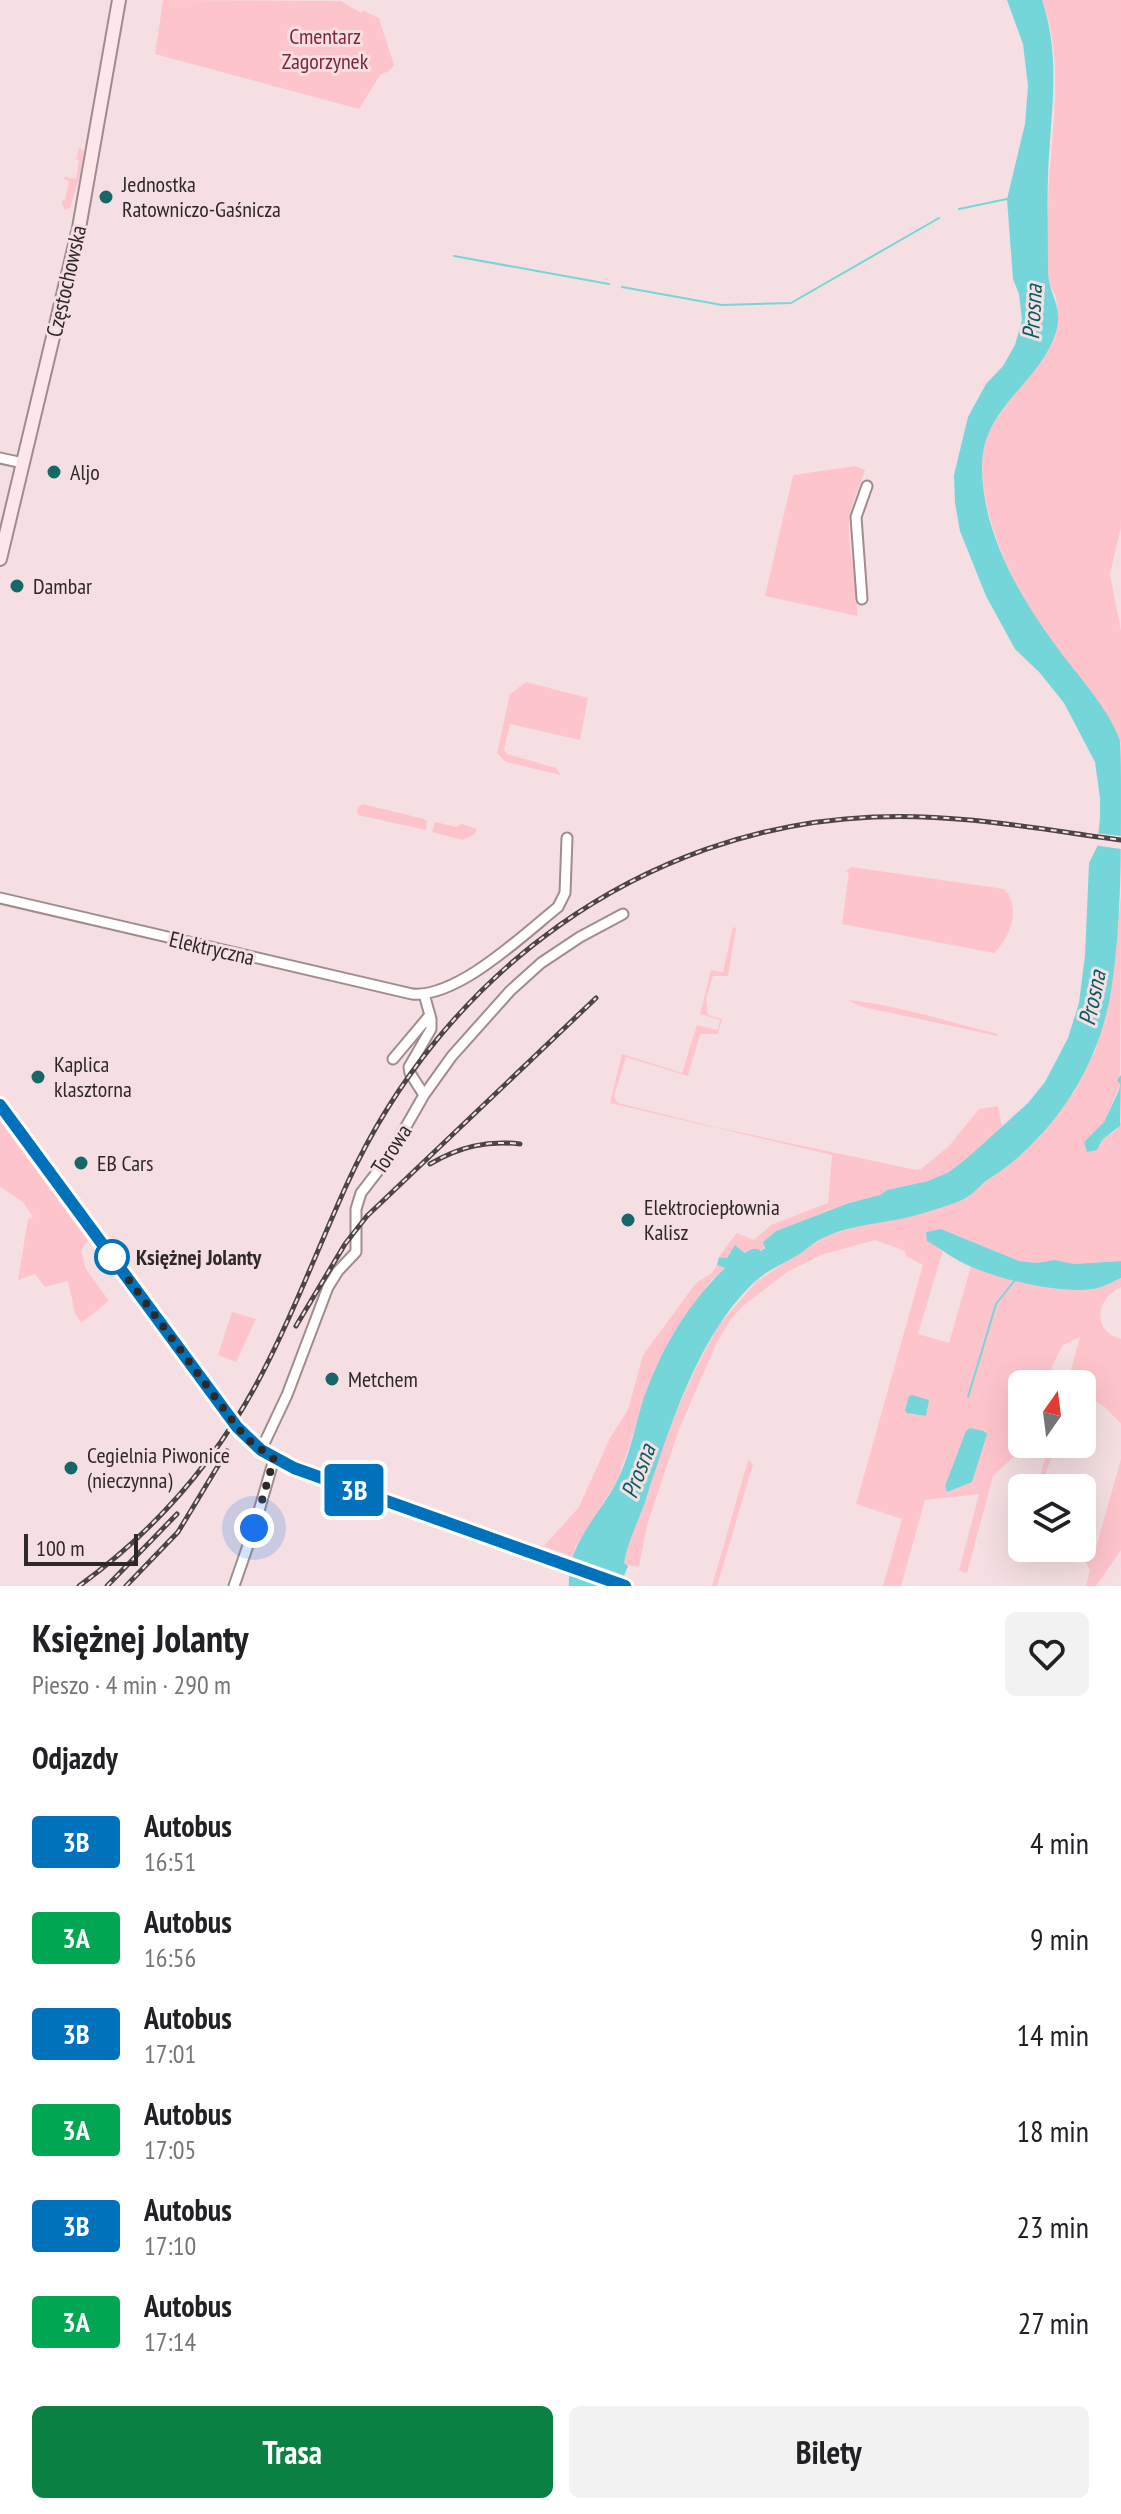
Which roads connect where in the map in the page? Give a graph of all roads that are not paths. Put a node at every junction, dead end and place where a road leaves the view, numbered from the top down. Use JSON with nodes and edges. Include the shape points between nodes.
{"nodes":[{"id":1,"x":119,"y":0,"type":"edge"},
{"id":2,"x":0,"y":458,"type":"edge"},
{"id":3,"x":23,"y":463,"type":"junction"},
{"id":4,"x":867,"y":486,"type":"dead end"},
{"id":5,"x":0,"y":559,"type":"edge"},
{"id":6,"x":862,"y":599,"type":"dead end"},
{"id":7,"x":567,"y":838,"type":"dead end"},
{"id":8,"x":0,"y":898,"type":"edge"},
{"id":9,"x":623,"y":914,"type":"dead end"},
{"id":10,"x":424,"y":994,"type":"junction"},
{"id":11,"x":430,"y":1015,"type":"junction"},
{"id":12,"x":393,"y":1059,"type":"dead end"},
{"id":13,"x":424,"y":1095,"type":"junction"},
{"id":14,"x":0,"y":1105,"type":"edge"},
{"id":15,"x":261,"y":1450,"type":"junction"},
{"id":16,"x":274,"y":1459,"type":"junction"},
{"id":17,"x":234,"y":1586,"type":"edge"},
{"id":18,"x":625,"y":1586,"type":"edge"}],
"edges":[{"from":1,"to":3,"type":"street","name":"Częstochowska","via":[[79,228]]},
{"from":2,"to":3,"type":"street"},
{"from":3,"to":5,"type":"street","name":"Częstochowska"},
{"from":4,"to":6,"type":"street","via":[[856,517]]},
{"from":7,"to":10,"type":"street","via":[[565,898],[558,907],[477,971]]},
{"from":8,"to":10,"type":"street","name":"Elektryczna"},
{"from":9,"to":13,"type":"street","name":"Torowa","via":[[560,949],[523,979],[452,1056]]},
{"from":10,"to":11,"type":"street"},
{"from":11,"to":12,"type":"street"},
{"from":11,"to":13,"type":"street","via":[[431,1029],[409,1067]]},
{"from":13,"to":15,"type":"street","name":"Torowa","via":[[392,1152],[364,1187],[356,1252],[328,1287]]},
{"from":14,"to":15,"type":"street","via":[[237,1427]]},
{"from":15,"to":16,"type":"street"},
{"from":16,"to":17,"type":"street"},
{"from":16,"to":18,"type":"street"}]}
